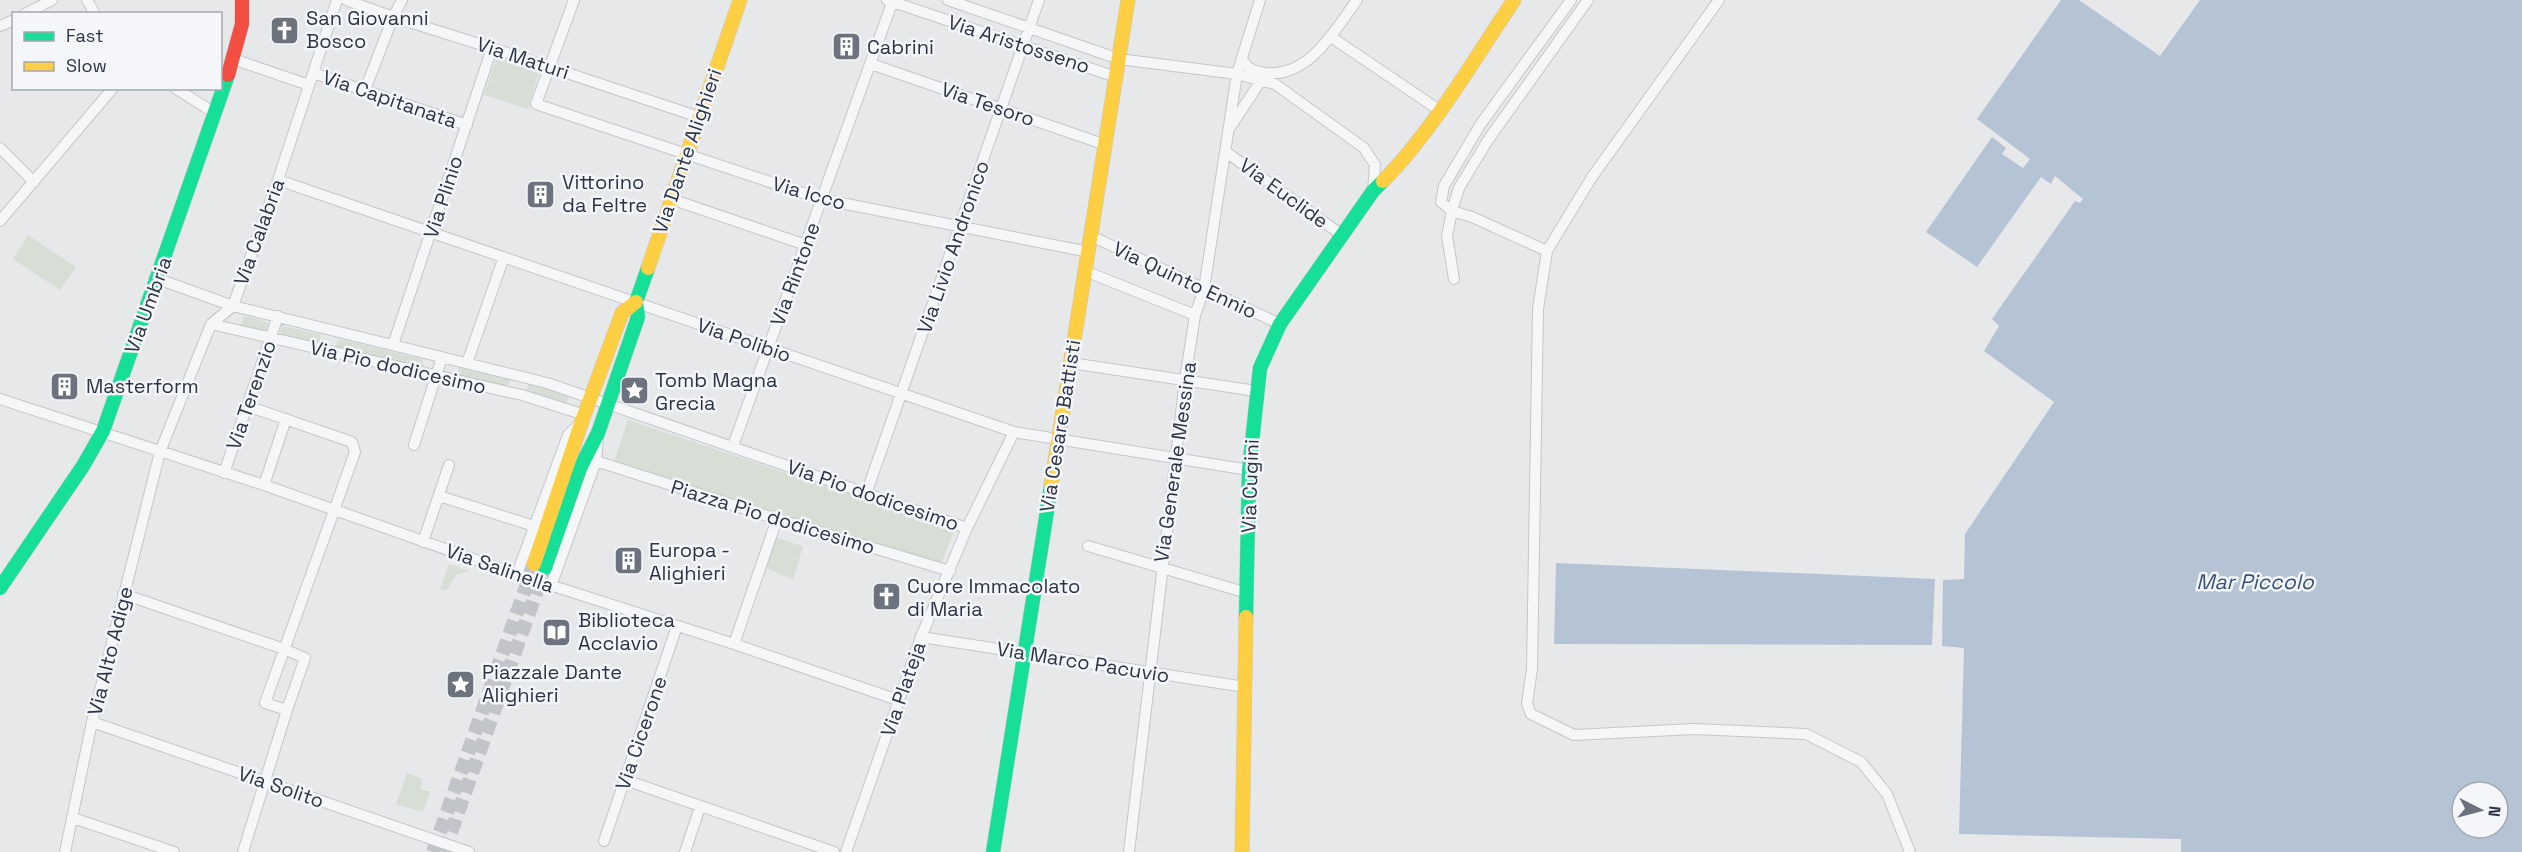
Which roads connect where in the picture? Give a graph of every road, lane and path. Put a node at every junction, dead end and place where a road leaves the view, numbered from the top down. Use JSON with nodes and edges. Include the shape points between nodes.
{"nodes":[{"id":1,"x":52,"y":0,"type":"edge"},
{"id":2,"x":242,"y":0,"type":"edge"},
{"id":3,"x":337,"y":0,"type":"edge"},
{"id":4,"x":346,"y":0,"type":"edge"},
{"id":5,"x":402,"y":0,"type":"edge"},
{"id":6,"x":574,"y":0,"type":"edge"},
{"id":7,"x":740,"y":0,"type":"edge"},
{"id":8,"x":948,"y":0,"type":"edge"},
{"id":9,"x":1039,"y":0,"type":"edge"},
{"id":10,"x":1128,"y":0,"type":"edge"},
{"id":11,"x":1260,"y":0,"type":"edge"},
{"id":12,"x":1357,"y":0,"type":"edge"},
{"id":13,"x":1514,"y":0,"type":"edge"},
{"id":14,"x":1571,"y":0,"type":"edge"},
{"id":15,"x":1588,"y":0,"type":"edge"},
{"id":16,"x":1719,"y":0,"type":"edge"},
{"id":17,"x":891,"y":1,"type":"edge"},
{"id":18,"x":30,"y":12,"type":"edge"},
{"id":19,"x":393,"y":17,"type":"junction"},
{"id":20,"x":1029,"y":28,"type":"junction"},
{"id":21,"x":1331,"y":37,"type":"junction"},
{"id":22,"x":1023,"y":46,"type":"junction"},
{"id":23,"x":492,"y":48,"type":"junction"},
{"id":24,"x":233,"y":59,"type":"junction"},
{"id":25,"x":1119,"y":59,"type":"junction"},
{"id":26,"x":1242,"y":59,"type":"junction"},
{"id":27,"x":871,"y":64,"type":"junction"},
{"id":28,"x":550,"y":68,"type":"junction"},
{"id":29,"x":1293,"y":69,"type":"junction"},
{"id":30,"x":313,"y":74,"type":"junction"},
{"id":31,"x":1237,"y":74,"type":"junction"},
{"id":32,"x":1116,"y":77,"type":"junction"},
{"id":33,"x":1262,"y":79,"type":"junction"},
{"id":34,"x":309,"y":85,"type":"junction"},
{"id":35,"x":222,"y":88,"type":"edge"},
{"id":36,"x":111,"y":90,"type":"edge"},
{"id":37,"x":178,"y":90,"type":"edge"},
{"id":38,"x":221,"y":90,"type":"edge"},
{"id":39,"x":364,"y":90,"type":"junction"},
{"id":40,"x":1289,"y":93,"type":"junction"},
{"id":41,"x":1001,"y":109,"type":"junction"},
{"id":42,"x":1439,"y":110,"type":"junction"},
{"id":43,"x":213,"y":112,"type":"junction"},
{"id":44,"x":699,"y":117,"type":"junction"},
{"id":45,"x":467,"y":125,"type":"junction"},
{"id":46,"x":1229,"y":129,"type":"junction"},
{"id":47,"x":1106,"y":144,"type":"junction"},
{"id":48,"x":0,"y":148,"type":"edge"},
{"id":49,"x":1226,"y":152,"type":"junction"},
{"id":50,"x":687,"y":154,"type":"junction"},
{"id":51,"x":278,"y":180,"type":"junction"},
{"id":52,"x":34,"y":182,"type":"junction"},
{"id":53,"x":1373,"y":191,"type":"junction"},
{"id":54,"x":671,"y":199,"type":"junction"},
{"id":55,"x":821,"y":199,"type":"junction"},
{"id":56,"x":1452,"y":211,"type":"junction"},
{"id":57,"x":0,"y":221,"type":"edge"},
{"id":58,"x":960,"y":227,"type":"junction"},
{"id":59,"x":432,"y":232,"type":"junction"},
{"id":60,"x":1342,"y":235,"type":"junction"},
{"id":61,"x":1091,"y":236,"type":"junction"},
{"id":62,"x":806,"y":245,"type":"junction"},
{"id":63,"x":1546,"y":251,"type":"junction"},
{"id":64,"x":1089,"y":252,"type":"junction"},
{"id":65,"x":504,"y":257,"type":"junction"},
{"id":66,"x":1085,"y":271,"type":"junction"},
{"id":67,"x":158,"y":279,"type":"junction"},
{"id":68,"x":1454,"y":279,"type":"dead end"},
{"id":69,"x":1204,"y":289,"type":"junction"},
{"id":70,"x":636,"y":302,"type":"junction"},
{"id":71,"x":233,"y":306,"type":"junction"},
{"id":72,"x":1195,"y":315,"type":"junction"},
{"id":73,"x":278,"y":316,"type":"junction"},
{"id":74,"x":211,"y":324,"type":"junction"},
{"id":75,"x":1280,"y":324,"type":"junction"},
{"id":76,"x":335,"y":331,"type":"junction"},
{"id":77,"x":270,"y":339,"type":"junction"},
{"id":78,"x":393,"y":345,"type":"junction"},
{"id":79,"x":768,"y":349,"type":"junction"},
{"id":80,"x":330,"y":352,"type":"junction"},
{"id":81,"x":442,"y":357,"type":"junction"},
{"id":82,"x":467,"y":363,"type":"junction"},
{"id":83,"x":1071,"y":363,"type":"junction"},
{"id":84,"x":437,"y":376,"type":"junction"},
{"id":85,"x":527,"y":378,"type":"junction"},
{"id":86,"x":1185,"y":380,"type":"junction"},
{"id":87,"x":1256,"y":391,"type":"junction"},
{"id":88,"x":902,"y":392,"type":"junction"},
{"id":89,"x":522,"y":395,"type":"junction"},
{"id":90,"x":0,"y":399,"type":"edge"},
{"id":91,"x":591,"y":399,"type":"junction"},
{"id":92,"x":607,"y":405,"type":"junction"},
{"id":93,"x":247,"y":406,"type":"junction"},
{"id":94,"x":286,"y":418,"type":"junction"},
{"id":95,"x":584,"y":418,"type":"junction"},
{"id":96,"x":103,"y":431,"type":"junction"},
{"id":97,"x":598,"y":432,"type":"junction"},
{"id":98,"x":1014,"y":432,"type":"junction"},
{"id":99,"x":1058,"y":440,"type":"junction"},
{"id":100,"x":414,"y":445,"type":"dead end"},
{"id":101,"x":733,"y":446,"type":"junction"},
{"id":102,"x":160,"y":452,"type":"junction"},
{"id":103,"x":1175,"y":458,"type":"junction"},
{"id":104,"x":596,"y":461,"type":"junction"},
{"id":105,"x":449,"y":465,"type":"dead end"},
{"id":106,"x":1249,"y":471,"type":"junction"},
{"id":107,"x":224,"y":473,"type":"junction"},
{"id":108,"x":264,"y":485,"type":"junction"},
{"id":109,"x":866,"y":494,"type":"junction"},
{"id":110,"x":439,"y":496,"type":"junction"},
{"id":111,"x":333,"y":510,"type":"junction"},
{"id":112,"x":777,"y":519,"type":"junction"},
{"id":113,"x":534,"y":526,"type":"junction"},
{"id":114,"x":967,"y":528,"type":"junction"},
{"id":115,"x":423,"y":542,"type":"junction"},
{"id":116,"x":1088,"y":546,"type":"dead end"},
{"id":117,"x":1161,"y":567,"type":"junction"},
{"id":118,"x":950,"y":572,"type":"junction"},
{"id":119,"x":517,"y":574,"type":"junction"},
{"id":120,"x":551,"y":586,"type":"junction"},
{"id":121,"x":0,"y":588,"type":"edge"},
{"id":122,"x":1247,"y":592,"type":"junction"},
{"id":123,"x":123,"y":594,"type":"junction"},
{"id":124,"x":677,"y":626,"type":"junction"},
{"id":125,"x":921,"y":637,"type":"junction"},
{"id":126,"x":734,"y":644,"type":"junction"},
{"id":127,"x":284,"y":649,"type":"junction"},
{"id":128,"x":1026,"y":654,"type":"junction"},
{"id":129,"x":1150,"y":672,"type":"junction"},
{"id":130,"x":1245,"y":687,"type":"junction"},
{"id":131,"x":898,"y":700,"type":"junction"},
{"id":132,"x":287,"y":710,"type":"junction"},
{"id":133,"x":92,"y":722,"type":"junction"},
{"id":134,"x":625,"y":780,"type":"junction"},
{"id":135,"x":265,"y":781,"type":"junction"},
{"id":136,"x":700,"y":807,"type":"junction"},
{"id":137,"x":73,"y":818,"type":"junction"},
{"id":138,"x":604,"y":841,"type":"dead end"},
{"id":139,"x":65,"y":852,"type":"edge"},
{"id":140,"x":174,"y":852,"type":"edge"},
{"id":141,"x":243,"y":852,"type":"edge"},
{"id":142,"x":469,"y":852,"type":"edge"},
{"id":143,"x":685,"y":852,"type":"edge"},
{"id":144,"x":834,"y":852,"type":"edge"},
{"id":145,"x":846,"y":852,"type":"edge"},
{"id":146,"x":993,"y":852,"type":"edge"},
{"id":147,"x":1129,"y":852,"type":"edge"},
{"id":148,"x":1242,"y":852,"type":"edge"},
{"id":149,"x":1910,"y":852,"type":"edge"}],
"edges":[{"from":1,"to":18,"type":"street"},
{"from":2,"to":24,"type":"main road","name":"Via Umbria","via":[[242,24]]},
{"from":3,"to":30,"type":"street","name":"Via Calabria"},
{"from":4,"to":19,"type":"street","name":"Via Maturi"},
{"from":5,"to":19,"type":"street"},
{"from":6,"to":28,"type":"street"},
{"from":7,"to":44,"type":"main road","name":"Via Dante Alighieri"},
{"from":8,"to":20,"type":"street","name":"Via Aristosseno"},
{"from":9,"to":20,"type":"street","name":"Via Livio Andronico"},
{"from":10,"to":25,"type":"main road","name":"Via Cesare Battisti"},
{"from":11,"to":26,"type":"street","name":"Via Generale Messina"},
{"from":12,"to":21,"type":"street"},
{"from":13,"to":42,"type":"main road","name":"Via Cugini"},
{"from":14,"to":56,"type":"street","via":[[1480,125],[1444,186],[1441,202]]},
{"from":15,"to":56,"type":"street","via":[[1488,140],[1459,188]]},
{"from":16,"to":63,"type":"street","via":[[1592,177]]},
{"from":17,"to":22,"type":"street","name":"Via Aristosseno"},
{"from":17,"to":27,"type":"street","name":"Via Rintone"},
{"from":19,"to":23,"type":"street","name":"Via Maturi"},
{"from":19,"to":39,"type":"street"},
{"from":20,"to":22,"type":"street","name":"Via Livio Andronico"},
{"from":20,"to":25,"type":"street","name":"Via Aristosseno"},
{"from":21,"to":29,"type":"street"},
{"from":21,"to":42,"type":"street"},
{"from":22,"to":32,"type":"street","name":"Via Aristosseno"},
{"from":22,"to":41,"type":"street","name":"Via Livio Andronico"},
{"from":23,"to":28,"type":"street","name":"Via Maturi"},
{"from":23,"to":45,"type":"street","name":"Via Plinio"},
{"from":24,"to":34,"type":"street","name":"Via Capitanata"},
{"from":24,"to":35,"type":"main road","name":"Via Umbria"},
{"from":25,"to":31,"type":"street","name":"Via Aristosseno"},
{"from":25,"to":32,"type":"main road","name":"Via Cesare Battisti"},
{"from":26,"to":29,"type":"street","via":[[1253,71],[1275,73]]},
{"from":26,"to":31,"type":"street","name":"Via Generale Messina"},
{"from":27,"to":41,"type":"street","name":"Via Tesoro"},
{"from":27,"to":55,"type":"street","name":"Via Rintone"},
{"from":28,"to":44,"type":"street","name":"Via Maturi"},
{"from":28,"to":50,"type":"street","name":"Via Icco","via":[[536,104]]},
{"from":29,"to":40,"type":"street","via":[[1288,80]]},
{"from":30,"to":34,"type":"street","name":"Via Calabria"},
{"from":30,"to":39,"type":"street","name":"Via Capitanata"},
{"from":31,"to":33,"type":"street","name":"Via Aristosseno"},
{"from":31,"to":46,"type":"street","name":"Via Generale Messina"},
{"from":32,"to":47,"type":"main road","name":"Via Cesare Battisti"},
{"from":33,"to":40,"type":"street","name":"Via Aristosseno"},
{"from":33,"to":46,"type":"street"},
{"from":34,"to":51,"type":"street","name":"Via Calabria"},
{"from":36,"to":52,"type":"street"},
{"from":37,"to":43,"type":"street"},
{"from":38,"to":43,"type":"main road","name":"Via Umbria"},
{"from":39,"to":45,"type":"street","name":"Via Capitanata"},
{"from":40,"to":53,"type":"street","name":"Via Aristosseno","via":[[1364,148],[1375,165]]},
{"from":41,"to":47,"type":"street","name":"Via Tesoro"},
{"from":41,"to":58,"type":"street","name":"Via Livio Andronico"},
{"from":42,"to":53,"type":"main road","name":"Via Cugini","via":[[1398,166]]},
{"from":43,"to":67,"type":"main road","name":"Via Umbria"},
{"from":44,"to":50,"type":"main road","name":"Via Dante Alighieri"},
{"from":45,"to":59,"type":"street","name":"Via Plinio"},
{"from":46,"to":49,"type":"street","name":"Via Generale Messina"},
{"from":47,"to":61,"type":"main road","name":"Via Cesare Battisti"},
{"from":48,"to":52,"type":"street"},
{"from":49,"to":60,"type":"street","name":"Via Euclide"},
{"from":49,"to":69,"type":"street","name":"Via Generale Messina"},
{"from":50,"to":54,"type":"main road","name":"Via Dante Alighieri"},
{"from":50,"to":55,"type":"street","name":"Via Icco"},
{"from":51,"to":59,"type":"street","name":"Via Polibio"},
{"from":51,"to":71,"type":"street","name":"Via Calabria"},
{"from":52,"to":57,"type":"street"},
{"from":53,"to":60,"type":"main road","name":"Via Cugini"},
{"from":54,"to":62,"type":"street"},
{"from":54,"to":70,"type":"main road","name":"Via Dante Alighieri"},
{"from":55,"to":58,"type":"street","name":"Via Icco"},
{"from":55,"to":62,"type":"street","name":"Via Rintone"},
{"from":56,"to":63,"type":"street"},
{"from":56,"to":68,"type":"street","via":[[1447,236]]},
{"from":58,"to":64,"type":"street","name":"Via Icco"},
{"from":58,"to":88,"type":"street","name":"Via Livio Andronico"},
{"from":59,"to":65,"type":"street","name":"Via Polibio"},
{"from":59,"to":78,"type":"street","name":"Via Plinio"},
{"from":60,"to":75,"type":"main road","name":"Via Cugini"},
{"from":61,"to":64,"type":"main road","name":"Via Cesare Battisti"},
{"from":61,"to":69,"type":"street","name":"Via Quinto Ennio"},
{"from":62,"to":79,"type":"street","name":"Via Rintone"},
{"from":63,"to":149,"type":"street","via":[[1538,309],[1532,669],[1527,704],[1531,714],[1574,735],[1694,729],[1806,734],[1861,762],[1887,794]]},
{"from":64,"to":66,"type":"main road","name":"Via Cesare Battisti"},
{"from":65,"to":70,"type":"street","name":"Via Polibio"},
{"from":65,"to":82,"type":"street"},
{"from":66,"to":72,"type":"street"},
{"from":66,"to":83,"type":"main road","name":"Via Cesare Battisti"},
{"from":67,"to":71,"type":"street","name":"Via Pio dodicesimo"},
{"from":67,"to":96,"type":"main road","name":"Via Umbria"},
{"from":69,"to":72,"type":"street","name":"Via Generale Messina"},
{"from":69,"to":75,"type":"street","name":"Via Quinto Ennio"},
{"from":70,"to":79,"type":"street","name":"Via Polibio"},
{"from":70,"to":91,"type":"main road","name":"Via Dante Alighieri","via":[[622,313]]},
{"from":70,"to":92,"type":"main road","name":"Via Dante Alighieri","via":[[638,317]]},
{"from":71,"to":73,"type":"street","name":"Via Pio dodicesimo"},
{"from":71,"to":74,"type":"street","name":"Via Calabria"},
{"from":72,"to":86,"type":"street","name":"Via Generale Messina"},
{"from":73,"to":76,"type":"street","name":"Via Pio dodicesimo"},
{"from":73,"to":77,"type":"street","name":"Via Terenzio"},
{"from":74,"to":77,"type":"street","name":"Via Pio dodicesimo"},
{"from":74,"to":102,"type":"street","name":"Via Calabria"},
{"from":75,"to":87,"type":"main road","name":"Via Cugini","via":[[1260,368]]},
{"from":76,"to":78,"type":"street","name":"Via Pio dodicesimo"},
{"from":76,"to":80,"type":"street"},
{"from":77,"to":80,"type":"street","name":"Via Pio dodicesimo"},
{"from":77,"to":93,"type":"street","name":"Via Terenzio"},
{"from":78,"to":81,"type":"street","name":"Via Pio dodicesimo"},
{"from":79,"to":88,"type":"street","name":"Via Polibio"},
{"from":79,"to":101,"type":"street","name":"Via Rintone"},
{"from":80,"to":84,"type":"street","name":"Via Pio dodicesimo"},
{"from":81,"to":82,"type":"street","name":"Via Pio dodicesimo"},
{"from":81,"to":84,"type":"street"},
{"from":82,"to":85,"type":"street","name":"Via Pio dodicesimo"},
{"from":83,"to":86,"type":"street"},
{"from":83,"to":99,"type":"main road","name":"Via Cesare Battisti"},
{"from":84,"to":89,"type":"street","name":"Via Pio dodicesimo"},
{"from":84,"to":100,"type":"street"},
{"from":85,"to":89,"type":"street"},
{"from":85,"to":91,"type":"street","name":"Via Pio dodicesimo"},
{"from":86,"to":87,"type":"street"},
{"from":86,"to":103,"type":"street","name":"Via Generale Messina"},
{"from":87,"to":106,"type":"main road","name":"Via Cugini"},
{"from":88,"to":98,"type":"street","name":"Via Polibio"},
{"from":88,"to":109,"type":"street","name":"Via Livio Andronico"},
{"from":89,"to":95,"type":"street","name":"Via Pio dodicesimo"},
{"from":90,"to":96,"type":"street","name":"Via Salinella"},
{"from":91,"to":92,"type":"street","name":"Via Pio dodicesimo"},
{"from":91,"to":95,"type":"main road","name":"Via Dante Alighieri"},
{"from":92,"to":97,"type":"main road","name":"Via Dante Alighieri"},
{"from":92,"to":101,"type":"street","name":"Via Pio dodicesimo"},
{"from":93,"to":94,"type":"street"},
{"from":93,"to":107,"type":"street","name":"Via Terenzio"},
{"from":94,"to":108,"type":"street"},
{"from":94,"to":111,"type":"street","via":[[352,442],[355,452]]},
{"from":95,"to":97,"type":"main road","name":"Via Dante Alighieri","via":[[539,566]]},
{"from":95,"to":113,"type":"street","name":"Via Dante Alighieri","via":[[568,435]]},
{"from":96,"to":102,"type":"street","name":"Via Salinella"},
{"from":96,"to":121,"type":"main road","name":"Via Umbria"},
{"from":97,"to":104,"type":"street","name":"Via Dante Alighieri"},
{"from":98,"to":99,"type":"street","name":"Via Polibio"},
{"from":98,"to":114,"type":"street","name":"Via Plateja"},
{"from":99,"to":103,"type":"street","name":"Via Polibio"},
{"from":99,"to":128,"type":"main road","name":"Via Cesare Battisti"},
{"from":101,"to":109,"type":"street","name":"Via Pio dodicesimo"},
{"from":102,"to":107,"type":"street","name":"Via Salinella"},
{"from":102,"to":123,"type":"street","name":"Via Alto Adige"},
{"from":103,"to":106,"type":"street","name":"Via Polibio"},
{"from":103,"to":117,"type":"street","name":"Via Generale Messina"},
{"from":104,"to":112,"type":"street","name":"Piazza Pio dodicesimo"},
{"from":104,"to":120,"type":"street","name":"Via Dante Alighieri"},
{"from":105,"to":110,"type":"street"},
{"from":106,"to":122,"type":"main road","name":"Via Cugini"},
{"from":107,"to":108,"type":"street","name":"Via Salinella"},
{"from":108,"to":111,"type":"street","name":"Via Salinella"},
{"from":109,"to":114,"type":"street","name":"Via Pio dodicesimo"},
{"from":110,"to":113,"type":"street"},
{"from":110,"to":115,"type":"street"},
{"from":111,"to":115,"type":"street","name":"Via Salinella"},
{"from":111,"to":127,"type":"street"},
{"from":112,"to":118,"type":"street","name":"Piazza Pio dodicesimo"},
{"from":112,"to":126,"type":"street"},
{"from":113,"to":119,"type":"street","name":"Via Dante Alighieri"},
{"from":114,"to":118,"type":"street","name":"Via Plateja"},
{"from":115,"to":119,"type":"street","name":"Via Salinella"},
{"from":116,"to":117,"type":"street"},
{"from":117,"to":122,"type":"street"},
{"from":117,"to":129,"type":"street","name":"Via Generale Messina"},
{"from":118,"to":125,"type":"street","name":"Via Plateja"},
{"from":119,"to":120,"type":"street","name":"Via Salinella"},
{"from":120,"to":124,"type":"street","name":"Via Salinella"},
{"from":122,"to":130,"type":"main road","name":"Via Cugini"},
{"from":123,"to":127,"type":"street"},
{"from":123,"to":133,"type":"street","name":"Via Alto Adige"},
{"from":124,"to":126,"type":"street","name":"Via Salinella"},
{"from":124,"to":134,"type":"street","name":"Via Cicerone"},
{"from":125,"to":128,"type":"street","name":"Via Marco Pacuvio"},
{"from":125,"to":131,"type":"street","name":"Via Plateja"},
{"from":126,"to":131,"type":"street","name":"Via Salinella"},
{"from":127,"to":132,"type":"street","via":[[305,658]]},
{"from":127,"to":132,"type":"street","via":[[265,703]]},
{"from":128,"to":129,"type":"street","name":"Via Marco Pacuvio"},
{"from":128,"to":146,"type":"main road","name":"Via Cesare Battisti"},
{"from":129,"to":130,"type":"street","name":"Via Marco Pacuvio"},
{"from":129,"to":147,"type":"street","name":"Via Generale Messina"},
{"from":130,"to":148,"type":"main road","name":"Via Cugini"},
{"from":131,"to":145,"type":"street","name":"Via Plateja"},
{"from":132,"to":135,"type":"street"},
{"from":133,"to":135,"type":"street","name":"Via Solìto"},
{"from":133,"to":137,"type":"street","name":"Via Alto Adige"},
{"from":134,"to":136,"type":"street"},
{"from":134,"to":138,"type":"street","name":"Via Cicerone"},
{"from":135,"to":141,"type":"street"},
{"from":135,"to":142,"type":"street","name":"Via Solìto"},
{"from":136,"to":143,"type":"street"},
{"from":136,"to":144,"type":"street"},
{"from":137,"to":139,"type":"street","name":"Via Alto Adige"},
{"from":137,"to":140,"type":"street"}]}
